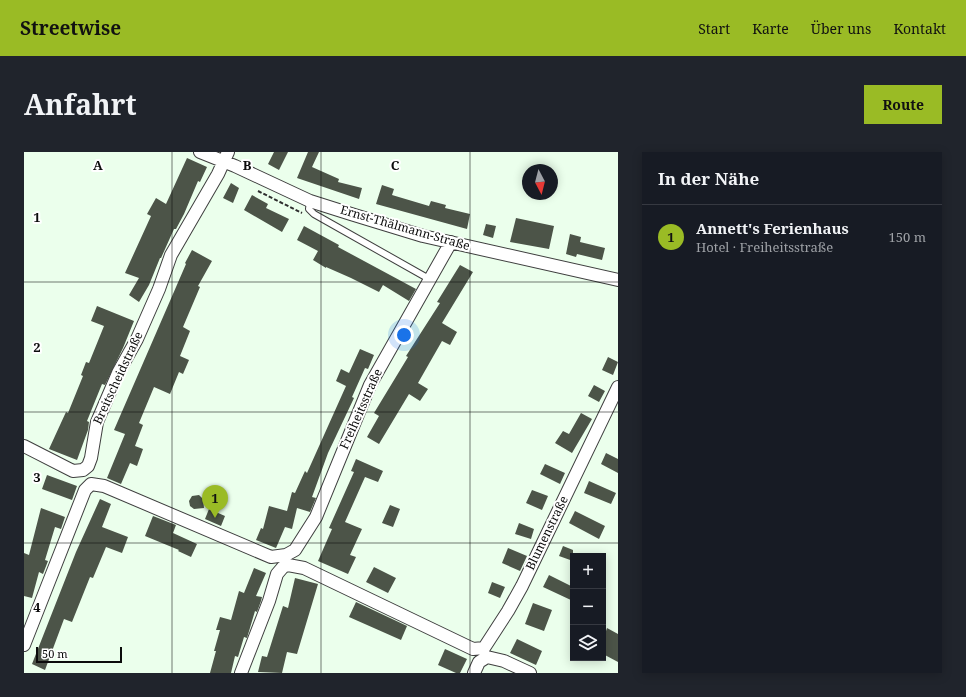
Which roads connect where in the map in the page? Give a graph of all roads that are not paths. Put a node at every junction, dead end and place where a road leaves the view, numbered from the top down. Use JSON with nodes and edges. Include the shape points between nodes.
{"nodes":[{"id":1,"x":200,"y":152,"type":"edge"},
{"id":2,"x":226,"y":157,"type":"edge"},
{"id":3,"x":310,"y":201,"type":"junction"},
{"id":4,"x":451,"y":242,"type":"junction"},
{"id":5,"x":430,"y":280,"type":"junction"},
{"id":6,"x":618,"y":280,"type":"edge"},
{"id":7,"x":618,"y":386,"type":"edge"},
{"id":8,"x":24,"y":446,"type":"edge"},
{"id":9,"x":84,"y":470,"type":"junction"},
{"id":10,"x":90,"y":484,"type":"junction"},
{"id":11,"x":287,"y":560,"type":"junction"},
{"id":12,"x":24,"y":645,"type":"edge"},
{"id":13,"x":484,"y":653,"type":"junction"},
{"id":14,"x":241,"y":673,"type":"edge"},
{"id":15,"x":474,"y":673,"type":"edge"},
{"id":16,"x":530,"y":673,"type":"edge"}],
"edges":[{"from":1,"to":2,"type":"street","name":"Ernst-Thälmann-Straße"},
{"from":2,"to":3,"type":"street","name":"Ernst-Thälmann-Straße"},
{"from":2,"to":9,"type":"street","name":"Breitscheidstraße","via":[[171,255],[140,332],[120,368],[97,422],[90,462]]},
{"from":3,"to":4,"type":"street","name":"Ernst-Thälmann-Straße","via":[[423,236]]},
{"from":3,"to":5,"type":"lane","via":[[309,209],[314,214]]},
{"from":4,"to":5,"type":"street","name":"Freiheitsstraße"},
{"from":4,"to":6,"type":"street","name":"Ernst-Thälmann-Straße"},
{"from":5,"to":11,"type":"street","name":"Freiheitsstraße","via":[[370,385],[316,517]]},
{"from":7,"to":13,"type":"street","name":"Blumenstraße","via":[[522,586]]},
{"from":8,"to":9,"type":"street","via":[[70,470]]},
{"from":9,"to":10,"type":"lane"},
{"from":10,"to":11,"type":"street","via":[[104,486],[271,557]]},
{"from":10,"to":12,"type":"street","via":[[82,498]]},
{"from":11,"to":13,"type":"street"},
{"from":11,"to":14,"type":"street","name":"Freiheitsstraße","via":[[277,574]]},
{"from":13,"to":15,"type":"street","name":"Blumenstraße"},
{"from":13,"to":16,"type":"street"}]}
